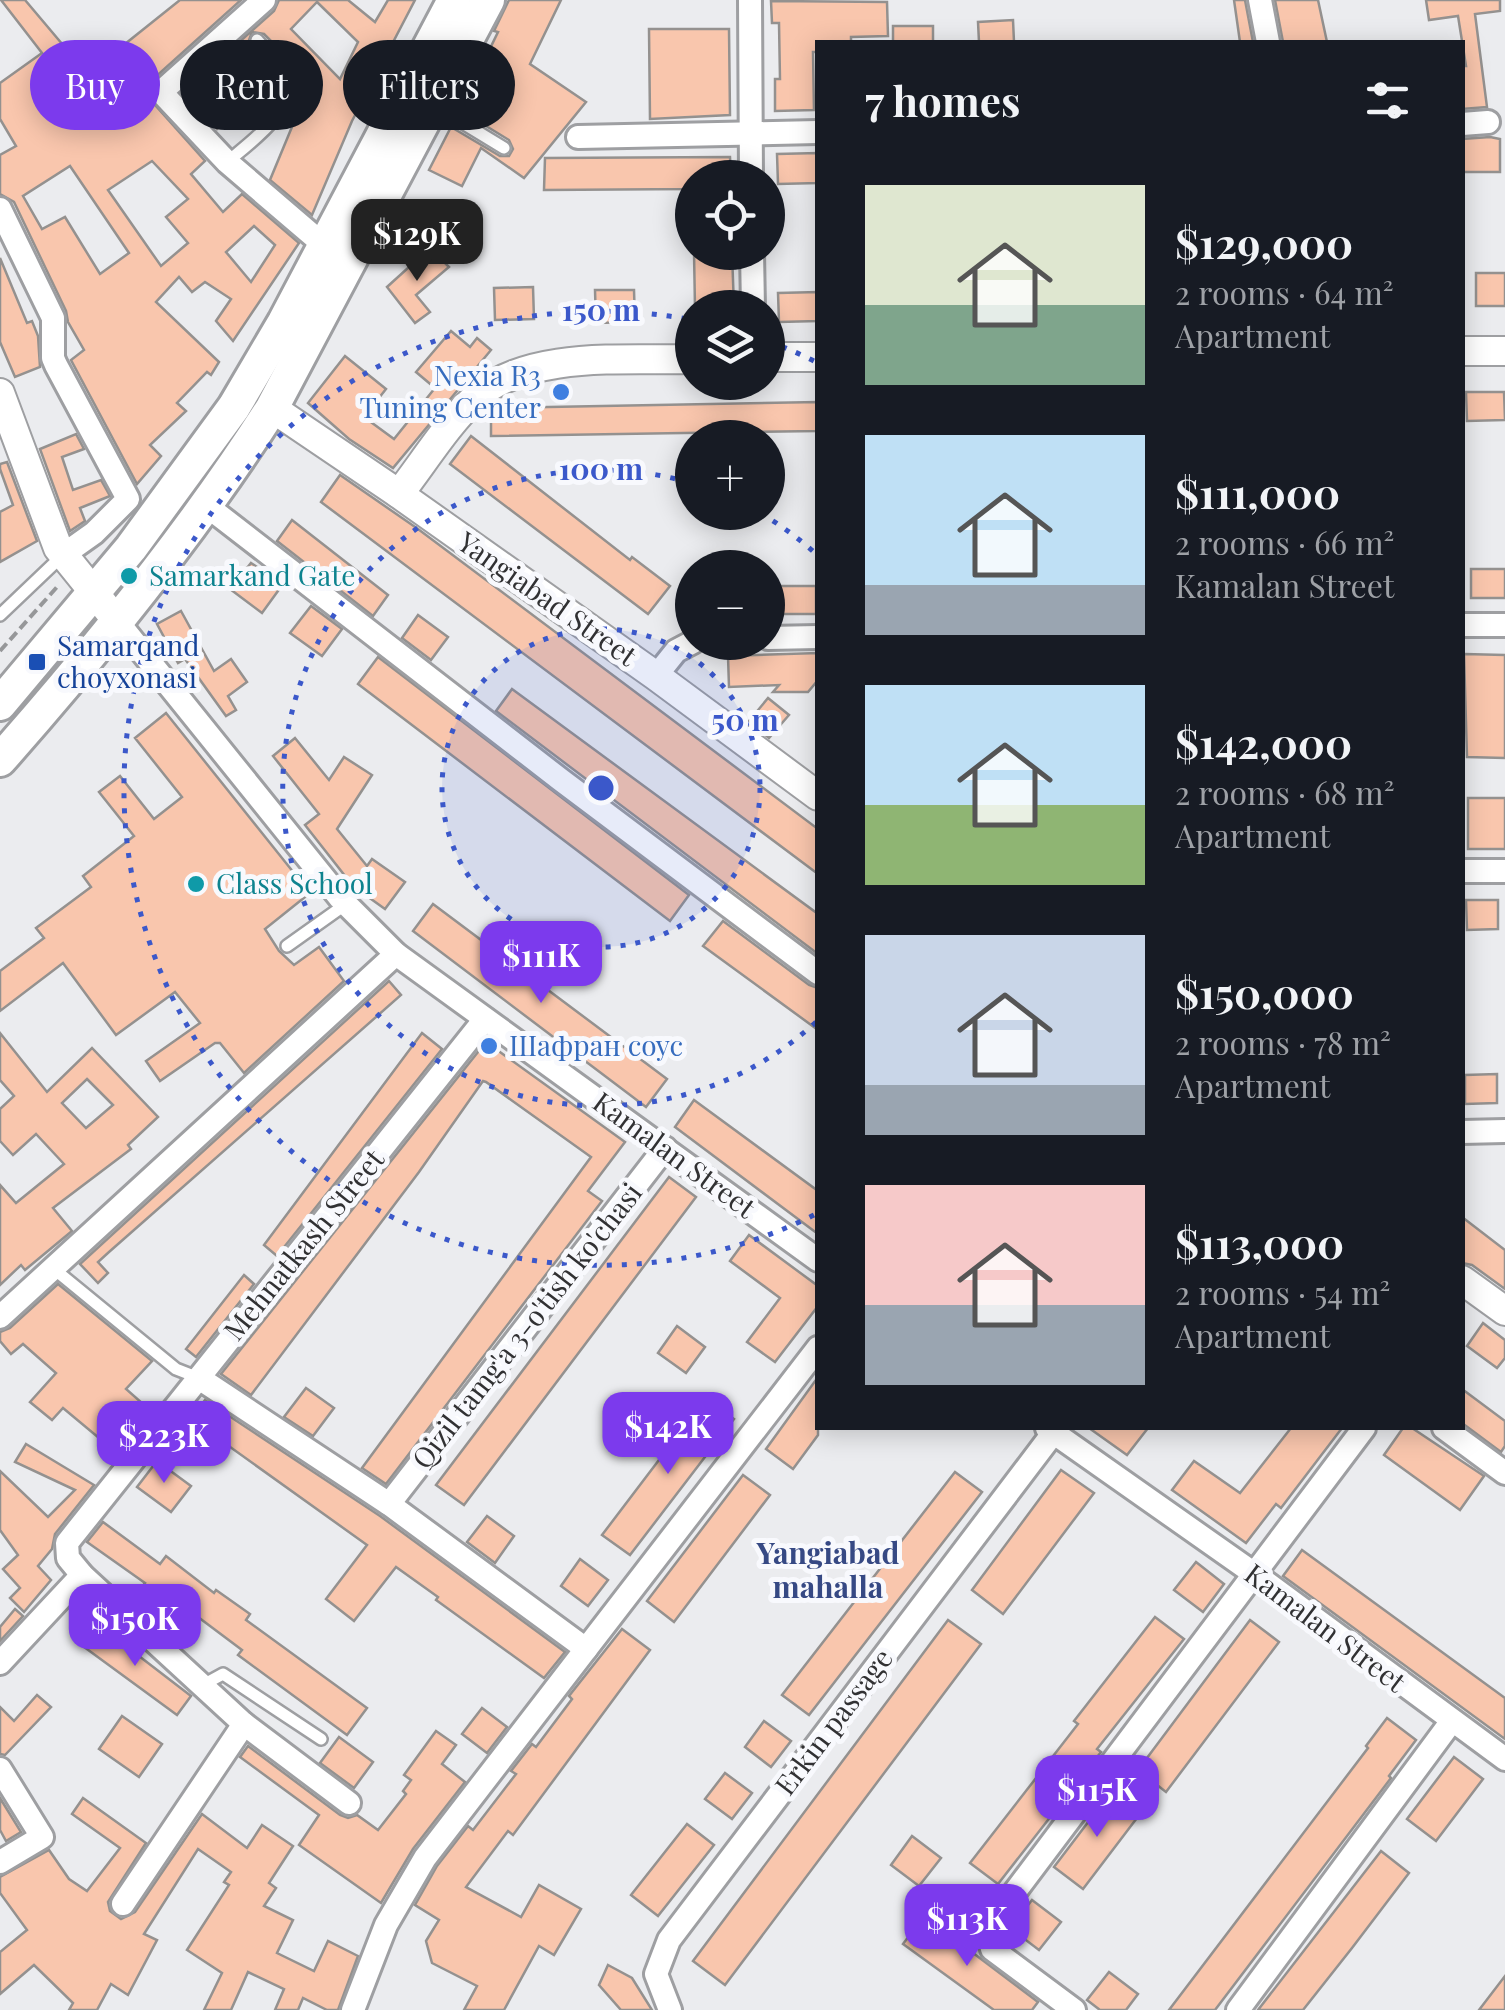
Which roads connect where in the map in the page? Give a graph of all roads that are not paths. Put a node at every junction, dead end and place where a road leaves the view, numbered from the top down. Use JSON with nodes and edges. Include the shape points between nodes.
{"nodes":[{"id":1,"x":264,"y":0,"type":"edge"},
{"id":2,"x":454,"y":0,"type":"edge"},
{"id":3,"x":488,"y":0,"type":"edge"},
{"id":4,"x":750,"y":0,"type":"edge"},
{"id":5,"x":1260,"y":0,"type":"edge"},
{"id":6,"x":466,"y":40,"type":"edge"},
{"id":7,"x":1268,"y":40,"type":"edge"},
{"id":8,"x":1488,"y":122,"type":"dead end"},
{"id":9,"x":1465,"y":124,"type":"edge"},
{"id":10,"x":264,"y":130,"type":"edge"},
{"id":11,"x":418,"y":130,"type":"edge"},
{"id":12,"x":475,"y":130,"type":"edge"},
{"id":13,"x":815,"y":132,"type":"edge"},
{"id":14,"x":750,"y":133,"type":"junction"},
{"id":15,"x":578,"y":137,"type":"dead end"},
{"id":16,"x":504,"y":148,"type":"dead end"},
{"id":17,"x":751,"y":160,"type":"edge"},
{"id":18,"x":227,"y":162,"type":"junction"},
{"id":19,"x":0,"y":209,"type":"edge"},
{"id":20,"x":325,"y":246,"type":"junction"},
{"id":21,"x":1465,"y":351,"type":"edge"},
{"id":22,"x":1505,"y":351,"type":"edge"},
{"id":23,"x":815,"y":357,"type":"edge"},
{"id":24,"x":785,"y":358,"type":"edge"},
{"id":25,"x":675,"y":360,"type":"edge"},
{"id":26,"x":0,"y":393,"type":"edge"},
{"id":27,"x":272,"y":408,"type":"junction"},
{"id":28,"x":399,"y":494,"type":"junction"},
{"id":29,"x":207,"y":506,"type":"junction"},
{"id":30,"x":63,"y":555,"type":"junction"},
{"id":31,"x":94,"y":593,"type":"junction"},
{"id":32,"x":0,"y":615,"type":"edge"},
{"id":33,"x":117,"y":620,"type":"junction"},
{"id":34,"x":1465,"y":625,"type":"edge"},
{"id":35,"x":1505,"y":625,"type":"edge"},
{"id":36,"x":815,"y":636,"type":"edge"},
{"id":37,"x":785,"y":637,"type":"edge"},
{"id":38,"x":675,"y":651,"type":"edge"},
{"id":39,"x":656,"y":676,"type":"junction"},
{"id":40,"x":0,"y":704,"type":"edge"},
{"id":41,"x":0,"y":760,"type":"edge"},
{"id":42,"x":815,"y":794,"type":"edge"},
{"id":43,"x":1465,"y":871,"type":"edge"},
{"id":44,"x":1505,"y":871,"type":"edge"},
{"id":45,"x":346,"y":904,"type":"junction"},
{"id":46,"x":287,"y":946,"type":"dead end"},
{"id":47,"x":396,"y":954,"type":"junction"},
{"id":48,"x":815,"y":971,"type":"edge"},
{"id":49,"x":484,"y":1019,"type":"junction"},
{"id":50,"x":1505,"y":1131,"type":"edge"},
{"id":51,"x":1465,"y":1132,"type":"edge"},
{"id":52,"x":665,"y":1148,"type":"junction"},
{"id":53,"x":815,"y":1258,"type":"edge"},
{"id":54,"x":54,"y":1269,"type":"junction"},
{"id":55,"x":1465,"y":1286,"type":"edge"},
{"id":56,"x":1505,"y":1311,"type":"edge"},
{"id":57,"x":0,"y":1317,"type":"edge"},
{"id":58,"x":815,"y":1352,"type":"edge"},
{"id":59,"x":199,"y":1378,"type":"junction"},
{"id":60,"x":1052,"y":1430,"type":"edge"},
{"id":61,"x":1054,"y":1430,"type":"edge"},
{"id":62,"x":1363,"y":1430,"type":"edge"},
{"id":63,"x":1447,"y":1430,"type":"edge"},
{"id":64,"x":1505,"y":1473,"type":"edge"},
{"id":65,"x":389,"y":1504,"type":"junction"},
{"id":66,"x":82,"y":1575,"type":"junction"},
{"id":67,"x":1256,"y":1575,"type":"junction"},
{"id":68,"x":586,"y":1649,"type":"junction"},
{"id":69,"x":0,"y":1663,"type":"edge"},
{"id":70,"x":200,"y":1686,"type":"junction"},
{"id":71,"x":1452,"y":1722,"type":"junction"},
{"id":72,"x":244,"y":1724,"type":"junction"},
{"id":73,"x":321,"y":1740,"type":"dead end"},
{"id":74,"x":1505,"y":1759,"type":"edge"},
{"id":75,"x":0,"y":1768,"type":"edge"},
{"id":76,"x":349,"y":1802,"type":"dead end"},
{"id":77,"x":0,"y":1862,"type":"edge"},
{"id":78,"x":123,"y":1904,"type":"dead end"},
{"id":79,"x":353,"y":2010,"type":"edge"},
{"id":80,"x":670,"y":2010,"type":"edge"},
{"id":81,"x":1074,"y":2010,"type":"edge"},
{"id":82,"x":1238,"y":2010,"type":"edge"}],
"edges":[{"from":1,"to":18,"type":"street","via":[[161,92]]},
{"from":2,"to":20,"type":"main road"},
{"from":3,"to":6,"type":"main road"},
{"from":4,"to":14,"type":"street"},
{"from":5,"to":7,"type":"street"},
{"from":8,"to":9,"type":"street"},
{"from":10,"to":18,"type":"lane"},
{"from":11,"to":27,"type":"main road"},
{"from":12,"to":16,"type":"lane"},
{"from":13,"to":14,"type":"street"},
{"from":14,"to":15,"type":"street"},
{"from":14,"to":17,"type":"street"},
{"from":18,"to":20,"type":"street"},
{"from":19,"to":30,"type":"street","via":[[52,318],[56,365],[128,499]]},
{"from":20,"to":31,"type":"main road","via":[[234,407]]},
{"from":21,"to":22,"type":"street"},
{"from":23,"to":24,"type":"street"},
{"from":25,"to":28,"type":"street","via":[[566,363],[514,374],[464,410]]},
{"from":26,"to":30,"type":"street"},
{"from":27,"to":28,"type":"street","name":"Yangiabad Street"},
{"from":27,"to":29,"type":"main road"},
{"from":28,"to":39,"type":"street","name":"Yangiabad Street"},
{"from":29,"to":33,"type":"main road"},
{"from":29,"to":48,"type":"street"},
{"from":30,"to":31,"type":"street"},
{"from":30,"to":32,"type":"lane"},
{"from":31,"to":33,"type":"street"},
{"from":31,"to":40,"type":"main road"},
{"from":33,"to":41,"type":"main road"},
{"from":33,"to":45,"type":"street","name":"Kamalan Street"},
{"from":34,"to":35,"type":"street"},
{"from":36,"to":37,"type":"street"},
{"from":38,"to":39,"type":"street"},
{"from":39,"to":42,"type":"street","name":"Yangiabad Street"},
{"from":43,"to":44,"type":"street"},
{"from":45,"to":46,"type":"lane"},
{"from":45,"to":47,"type":"street","name":"Kamalan Street"},
{"from":47,"to":49,"type":"street","name":"Kamalan Street"},
{"from":47,"to":54,"type":"street"},
{"from":49,"to":52,"type":"street","name":"Kamalan Street"},
{"from":49,"to":59,"type":"street","name":"Mehnatkash Street"},
{"from":50,"to":51,"type":"street"},
{"from":52,"to":53,"type":"street","name":"Kamalan Street"},
{"from":52,"to":65,"type":"street","name":"Qizil tamg'a 3-o'tish ko'chasi"},
{"from":54,"to":57,"type":"street"},
{"from":54,"to":59,"type":"lane","via":[[176,1369]]},
{"from":55,"to":56,"type":"street"},
{"from":58,"to":68,"type":"street"},
{"from":59,"to":65,"type":"street"},
{"from":59,"to":66,"type":"street","name":"Mehnatkash Street","via":[[67,1543],[68,1558]]},
{"from":60,"to":80,"type":"street","name":"Erkin passage","via":[[669,1940],[656,1974]]},
{"from":61,"to":67,"type":"street","name":"Kamalan Street"},
{"from":62,"to":67,"type":"street"},
{"from":63,"to":64,"type":"street"},
{"from":65,"to":68,"type":"street"},
{"from":66,"to":69,"type":"street"},
{"from":66,"to":70,"type":"street"},
{"from":67,"to":71,"type":"street","name":"Kamalan Street"},
{"from":67,"to":81,"type":"street","via":[[993,1921],[992,1949]]},
{"from":68,"to":79,"type":"street","via":[[403,1890]]},
{"from":70,"to":72,"type":"street"},
{"from":70,"to":73,"type":"lane","via":[[223,1674]]},
{"from":71,"to":74,"type":"street","name":"Kamalan Street"},
{"from":71,"to":82,"type":"street"},
{"from":72,"to":76,"type":"street"},
{"from":72,"to":78,"type":"street"},
{"from":75,"to":77,"type":"street","via":[[42,1837]]}]}
